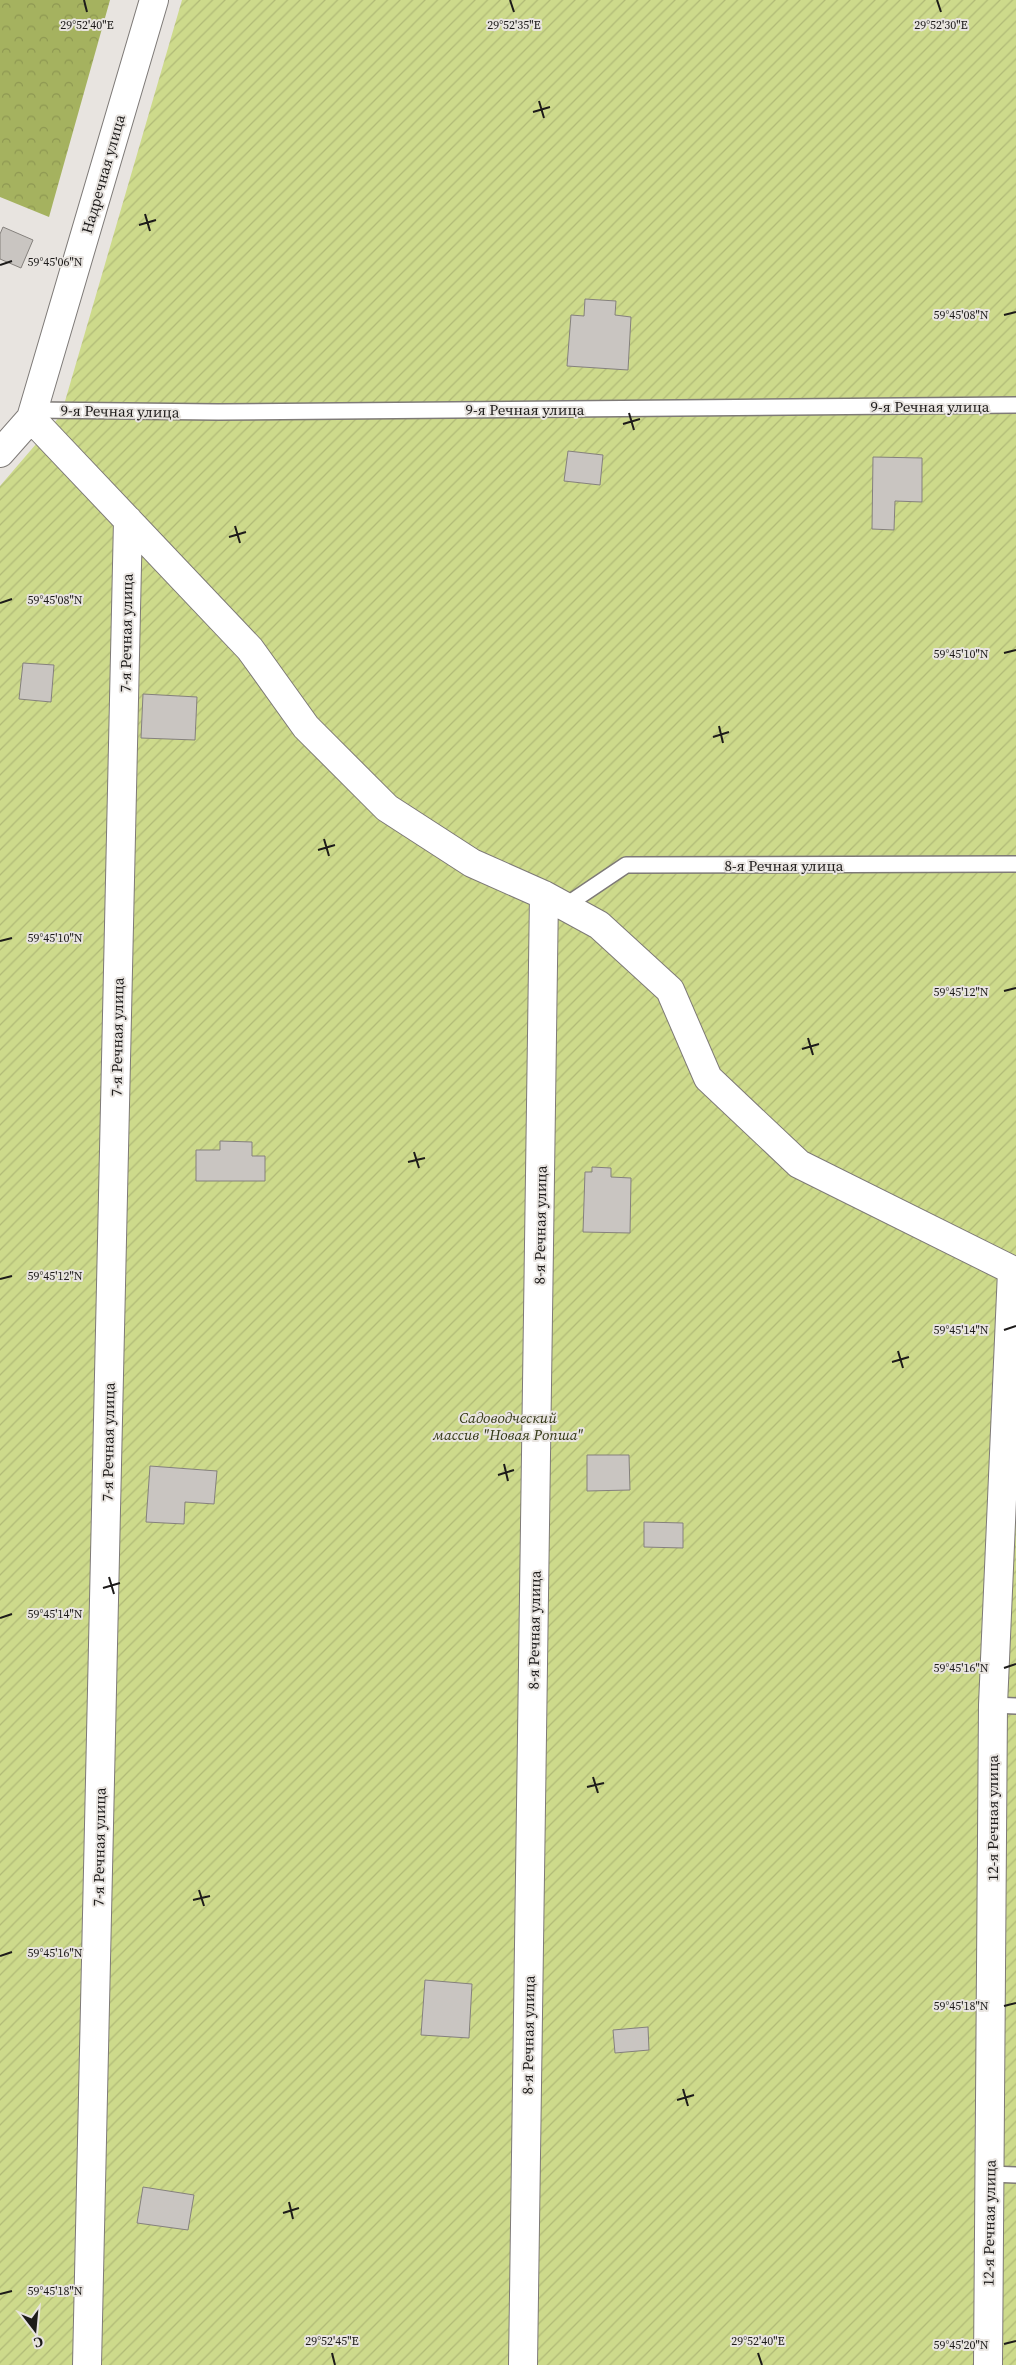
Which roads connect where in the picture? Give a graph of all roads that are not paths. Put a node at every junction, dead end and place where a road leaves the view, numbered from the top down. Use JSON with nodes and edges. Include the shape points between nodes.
{"nodes":[{"id":1,"x":154,"y":0,"type":"edge"},
{"id":2,"x":1016,"y":405,"type":"edge"},
{"id":3,"x":32,"y":414,"type":"junction"},
{"id":4,"x":0,"y":453,"type":"edge"},
{"id":5,"x":128,"y":520,"type":"junction"},
{"id":6,"x":1016,"y":864,"type":"edge"},
{"id":7,"x":555,"y":901,"type":"junction"},
{"id":8,"x":1014,"y":1271,"type":"edge"},
{"id":9,"x":1004,"y":1705,"type":"edge"},
{"id":10,"x":1003,"y":2174,"type":"edge"},
{"id":11,"x":87,"y":2365,"type":"edge"},
{"id":12,"x":523,"y":2365,"type":"edge"},
{"id":13,"x":988,"y":2365,"type":"edge"}],
"edges":[{"from":1,"to":3,"type":"street","name":"Надречная улица"},
{"from":2,"to":3,"type":"lane","name":"9-я Речная улица"},
{"from":3,"to":4,"type":"street","name":"Надречная улица"},
{"from":3,"to":5,"type":"street"},
{"from":5,"to":7,"type":"street","via":[[250,648],[306,727],[387,808],[472,863]]},
{"from":5,"to":11,"type":"street","name":"7-я Речная улица"},
{"from":6,"to":7,"type":"lane","name":"8-я Речная улица","via":[[626,865]]},
{"from":7,"to":8,"type":"street","via":[[598,926],[670,990],[708,1078],[799,1164]]},
{"from":7,"to":12,"type":"street","name":"8-я Речная улица"},
{"from":8,"to":9,"type":"street","name":"12-я Речная улица"},
{"from":9,"to":10,"type":"street","name":"12-я Речная улица"},
{"from":10,"to":13,"type":"street","name":"12-я Речная улица"}]}
